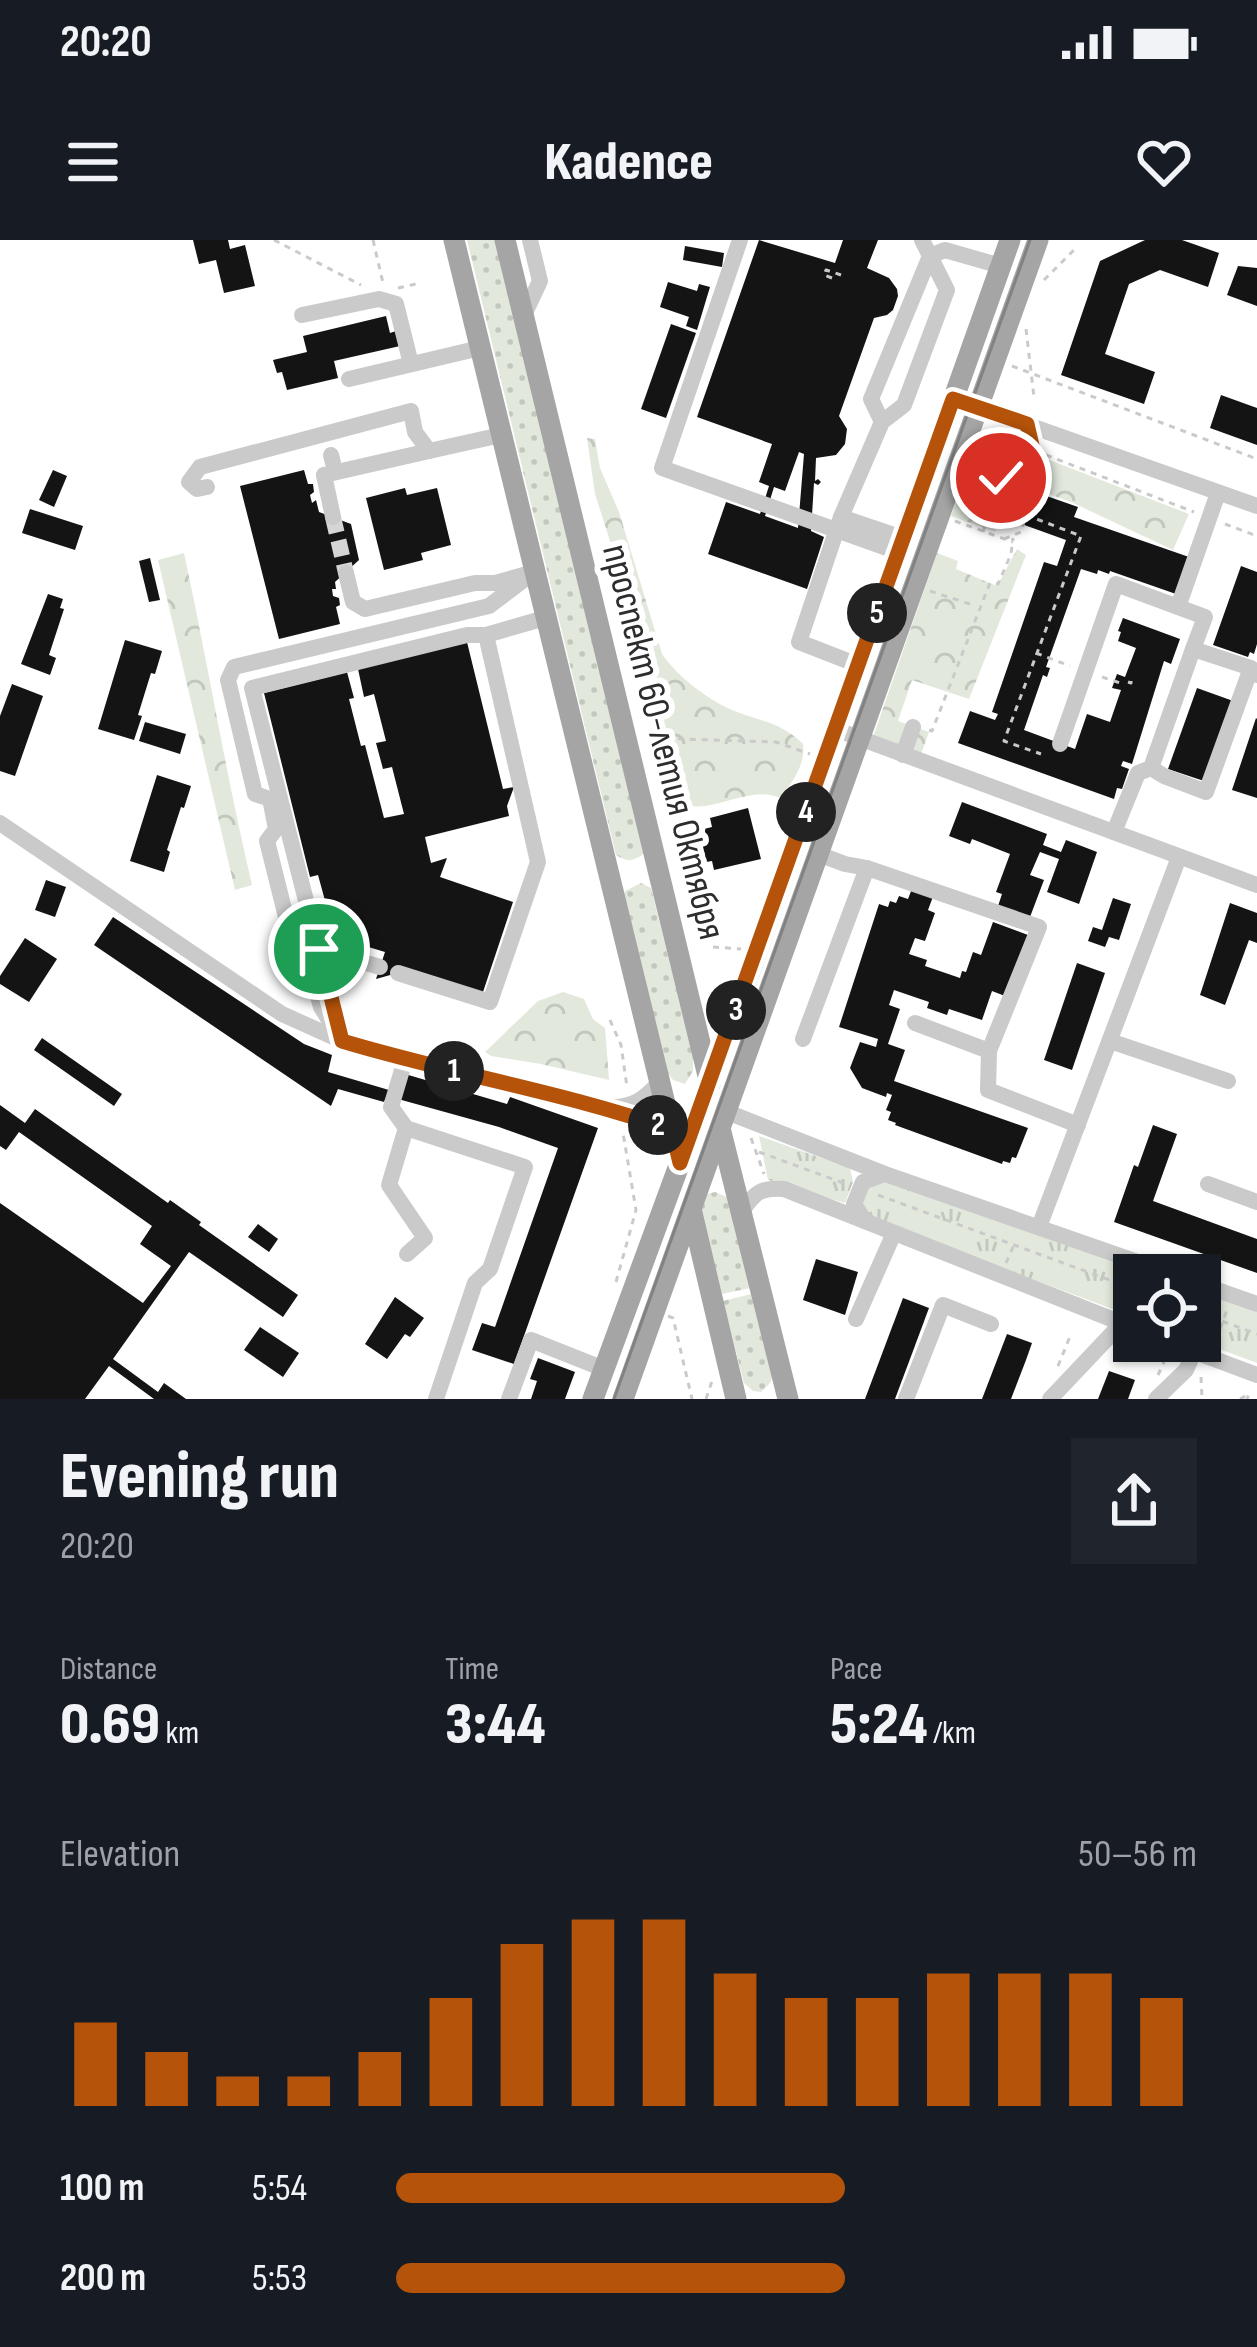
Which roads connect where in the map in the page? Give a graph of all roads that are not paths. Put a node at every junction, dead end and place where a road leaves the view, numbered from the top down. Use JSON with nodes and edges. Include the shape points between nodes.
{"nodes":[{"id":1,"x":454,"y":240,"type":"edge"},
{"id":2,"x":505,"y":240,"type":"edge"},
{"id":3,"x":530,"y":240,"type":"edge"},
{"id":4,"x":740,"y":240,"type":"edge"},
{"id":5,"x":1010,"y":240,"type":"edge"},
{"id":6,"x":1038,"y":240,"type":"edge"},
{"id":7,"x":926,"y":248,"type":"edge"},
{"id":8,"x":1001,"y":266,"type":"junction"},
{"id":9,"x":302,"y":316,"type":"dead end"},
{"id":10,"x":524,"y":317,"type":"junction"},
{"id":11,"x":480,"y":348,"type":"junction"},
{"id":12,"x":410,"y":364,"type":"junction"},
{"id":13,"x":350,"y":379,"type":"dead end"},
{"id":14,"x":953,"y":399,"type":"junction"},
{"id":15,"x":978,"y":407,"type":"junction"},
{"id":16,"x":882,"y":422,"type":"junction"},
{"id":17,"x":1027,"y":424,"type":"junction"},
{"id":18,"x":501,"y":435,"type":"junction"},
{"id":19,"x":429,"y":452,"type":"junction"},
{"id":20,"x":207,"y":488,"type":"dead end"},
{"id":21,"x":1218,"y":493,"type":"junction"},
{"id":22,"x":1027,"y":494,"type":"road end"},
{"id":23,"x":1257,"y":506,"type":"edge"},
{"id":24,"x":333,"y":517,"type":"tunnel mouth"},
{"id":25,"x":839,"y":524,"type":"junction"},
{"id":26,"x":901,"y":545,"type":"junction"},
{"id":27,"x":534,"y":572,"type":"junction"},
{"id":28,"x":346,"y":573,"type":"tunnel mouth"},
{"id":29,"x":1178,"y":607,"type":"junction"},
{"id":30,"x":545,"y":618,"type":"junction"},
{"id":31,"x":476,"y":635,"type":"junction"},
{"id":32,"x":1193,"y":649,"type":"junction"},
{"id":33,"x":858,"y":665,"type":"junction"},
{"id":34,"x":1254,"y":672,"type":"edge"},
{"id":35,"x":835,"y":729,"type":"junction"},
{"id":36,"x":921,"y":729,"type":"road end"},
{"id":37,"x":860,"y":738,"type":"junction"},
{"id":38,"x":1060,"y":744,"type":"dead end"},
{"id":39,"x":903,"y":754,"type":"junction"},
{"id":40,"x":1151,"y":768,"type":"junction"},
{"id":41,"x":0,"y":823,"type":"edge"},
{"id":42,"x":1114,"y":832,"type":"junction"},
{"id":43,"x":818,"y":854,"type":"junction"},
{"id":44,"x":1179,"y":856,"type":"junction"},
{"id":45,"x":867,"y":868,"type":"junction"},
{"id":46,"x":1257,"y":885,"type":"edge"},
{"id":47,"x":319,"y":949,"type":"junction"},
{"id":48,"x":687,"y":998,"type":"junction"},
{"id":49,"x":740,"y":999,"type":"junction"},
{"id":50,"x":915,"y":1023,"type":"dead end"},
{"id":51,"x":803,"y":1039,"type":"dead end"},
{"id":52,"x":342,"y":1041,"type":"junction"},
{"id":53,"x":1110,"y":1041,"type":"junction"},
{"id":54,"x":989,"y":1052,"type":"junction"},
{"id":55,"x":405,"y":1060,"type":"junction"},
{"id":56,"x":710,"y":1080,"type":"junction"},
{"id":57,"x":1228,"y":1081,"type":"dead end"},
{"id":58,"x":659,"y":1083,"type":"junction"},
{"id":59,"x":625,"y":1111,"type":"junction"},
{"id":60,"x":724,"y":1121,"type":"junction"},
{"id":61,"x":1078,"y":1125,"type":"junction"},
{"id":62,"x":406,"y":1128,"type":"junction"},
{"id":63,"x":672,"y":1130,"type":"junction"},
{"id":64,"x":856,"y":1162,"type":"junction"},
{"id":65,"x":680,"y":1163,"type":"junction"},
{"id":66,"x":885,"y":1174,"type":"junction"},
{"id":67,"x":1208,"y":1184,"type":"dead end"},
{"id":68,"x":859,"y":1188,"type":"junction"},
{"id":69,"x":1257,"y":1202,"type":"edge"},
{"id":70,"x":692,"y":1211,"type":"junction"},
{"id":71,"x":742,"y":1211,"type":"junction"},
{"id":72,"x":839,"y":1211,"type":"junction"},
{"id":73,"x":865,"y":1221,"type":"junction"},
{"id":74,"x":1040,"y":1228,"type":"junction"},
{"id":75,"x":894,"y":1233,"type":"junction"},
{"id":76,"x":407,"y":1254,"type":"dead end"},
{"id":77,"x":1115,"y":1254,"type":"edge"},
{"id":78,"x":1221,"y":1291,"type":"edge"},
{"id":79,"x":713,"y":1301,"type":"junction"},
{"id":80,"x":1257,"y":1304,"type":"edge"},
{"id":81,"x":661,"y":1308,"type":"junction"},
{"id":82,"x":856,"y":1319,"type":"dead end"},
{"id":83,"x":1113,"y":1320,"type":"edge"},
{"id":84,"x":991,"y":1324,"type":"dead end"},
{"id":85,"x":1113,"y":1340,"type":"edge"},
{"id":86,"x":1194,"y":1362,"type":"edge"},
{"id":87,"x":1221,"y":1362,"type":"edge"},
{"id":88,"x":604,"y":1369,"type":"junction"},
{"id":89,"x":1257,"y":1375,"type":"edge"},
{"id":90,"x":786,"y":1389,"type":"edge"},
{"id":91,"x":738,"y":1396,"type":"edge"},
{"id":92,"x":436,"y":1399,"type":"edge"},
{"id":93,"x":509,"y":1399,"type":"edge"},
{"id":94,"x":593,"y":1399,"type":"edge"},
{"id":95,"x":623,"y":1399,"type":"edge"},
{"id":96,"x":771,"y":1399,"type":"edge"},
{"id":97,"x":906,"y":1399,"type":"edge"},
{"id":98,"x":1050,"y":1399,"type":"edge"},
{"id":99,"x":1156,"y":1399,"type":"edge"}],
"edges":[{"from":1,"to":11,"type":"main road"},
{"from":2,"to":10,"type":"main road","name":"проспект 60-летия Октября"},
{"from":3,"to":10,"type":"street","via":[[540,281]]},
{"from":4,"to":25,"type":"street","via":[[662,468]]},
{"from":5,"to":8,"type":"main road"},
{"from":6,"to":15,"type":"main road"},
{"from":7,"to":8,"type":"street"},
{"from":7,"to":16,"type":"street","via":[[872,398]]},
{"from":7,"to":16,"type":"street","via":[[947,290],[904,405]]},
{"from":8,"to":14,"type":"main road"},
{"from":9,"to":12,"type":"street","via":[[379,298],[395,304]]},
{"from":10,"to":48,"type":"main road","name":"проспект 60-летия Октября"},
{"from":11,"to":12,"type":"street"},
{"from":11,"to":18,"type":"main road"},
{"from":12,"to":13,"type":"street"},
{"from":14,"to":15,"type":"street"},
{"from":14,"to":26,"type":"main road"},
{"from":15,"to":17,"type":"street"},
{"from":15,"to":37,"type":"main road"},
{"from":16,"to":25,"type":"street"},
{"from":17,"to":21,"type":"street"},
{"from":17,"to":22,"type":"street"},
{"from":18,"to":19,"type":"street"},
{"from":18,"to":27,"type":"main road"},
{"from":19,"to":20,"type":"street","via":[[411,411],[200,467],[189,482]]},
{"from":19,"to":24,"type":"street","bridge":true,"via":[[324,475]]},
{"from":21,"to":23,"type":"street"},
{"from":21,"to":29,"type":"street"},
{"from":25,"to":26,"type":"street"},
{"from":25,"to":33,"type":"street","via":[[799,642]]},
{"from":26,"to":33,"type":"main road"},
{"from":27,"to":28,"type":"street","via":[[365,609],[353,602]]},
{"from":27,"to":30,"type":"main road"},
{"from":27,"to":52,"type":"street","via":[[489,606],[234,667],[228,680],[255,794],[270,799],[276,829],[267,841],[291,937],[304,949]]},
{"from":29,"to":32,"type":"street","via":[[1204,616]]},
{"from":29,"to":38,"type":"street","via":[[1116,584]]},
{"from":30,"to":31,"type":"street"},
{"from":30,"to":58,"type":"main road"},
{"from":31,"to":47,"type":"street","via":[[252,688]]},
{"from":31,"to":47,"type":"street","via":[[538,862],[490,1003]]},
{"from":32,"to":34,"type":"street"},
{"from":32,"to":40,"type":"street"},
{"from":33,"to":35,"type":"main road"},
{"from":34,"to":40,"type":"street","via":[[1206,792]]},
{"from":35,"to":37,"type":"street"},
{"from":35,"to":49,"type":"main road"},
{"from":36,"to":39,"type":"street"},
{"from":37,"to":39,"type":"street"},
{"from":37,"to":43,"type":"main road"},
{"from":39,"to":42,"type":"street"},
{"from":40,"to":42,"type":"street","via":[[1138,773]]},
{"from":41,"to":52,"type":"street","via":[[282,1013]]},
{"from":42,"to":44,"type":"street"},
{"from":43,"to":45,"type":"street"},
{"from":43,"to":60,"type":"main road"},
{"from":44,"to":46,"type":"street"},
{"from":44,"to":53,"type":"street"},
{"from":45,"to":51,"type":"street"},
{"from":45,"to":54,"type":"street","via":[[1039,927]]},
{"from":47,"to":52,"type":"street"},
{"from":48,"to":49,"type":"main road","via":[[709,1019]]},
{"from":48,"to":56,"type":"main road","name":"проспект 60-летия Октября"},
{"from":49,"to":56,"type":"main road"},
{"from":50,"to":54,"type":"street"},
{"from":52,"to":55,"type":"street"},
{"from":53,"to":57,"type":"street"},
{"from":53,"to":61,"type":"street"},
{"from":54,"to":61,"type":"street","via":[[988,1090]]},
{"from":55,"to":59,"type":"street"},
{"from":55,"to":62,"type":"street","via":[[391,1107]]},
{"from":56,"to":60,"type":"main road","name":"проспект 60-летия Октября"},
{"from":56,"to":65,"type":"main road"},
{"from":58,"to":59,"type":"street"},
{"from":58,"to":63,"type":"main road"},
{"from":59,"to":63,"type":"street"},
{"from":60,"to":64,"type":"street"},
{"from":60,"to":70,"type":"main road"},
{"from":60,"to":71,"type":"main road","name":"проспект 60-летия Октября"},
{"from":61,"to":74,"type":"street"},
{"from":62,"to":76,"type":"street","via":[[389,1185],[425,1238]]},
{"from":62,"to":92,"type":"street","via":[[525,1167]]},
{"from":63,"to":65,"type":"main road"},
{"from":64,"to":66,"type":"street"},
{"from":64,"to":68,"type":"street"},
{"from":65,"to":70,"type":"main road"},
{"from":65,"to":88,"type":"main road"},
{"from":66,"to":68,"type":"street"},
{"from":66,"to":74,"type":"street"},
{"from":67,"to":69,"type":"street"},
{"from":68,"to":72,"type":"street"},
{"from":68,"to":73,"type":"street","via":[[855,1208]]},
{"from":70,"to":79,"type":"main road"},
{"from":70,"to":81,"type":"main road"},
{"from":71,"to":72,"type":"street","via":[[768,1187]]},
{"from":71,"to":90,"type":"main road","name":"проспект 60-летия Октября"},
{"from":72,"to":73,"type":"street"},
{"from":73,"to":75,"type":"street"},
{"from":74,"to":77,"type":"street"},
{"from":75,"to":82,"type":"street"},
{"from":75,"to":83,"type":"street"},
{"from":78,"to":80,"type":"street"},
{"from":79,"to":81,"type":"main road","via":[[684,1286],[668,1293]]},
{"from":79,"to":91,"type":"main road"},
{"from":81,"to":95,"type":"main road"},
{"from":84,"to":97,"type":"street","via":[[944,1305]]},
{"from":85,"to":98,"type":"street"},
{"from":86,"to":99,"type":"street"},
{"from":87,"to":89,"type":"street"},
{"from":88,"to":93,"type":"street","via":[[531,1340]]},
{"from":88,"to":94,"type":"main road"},
{"from":90,"to":96,"type":"street"}]}
